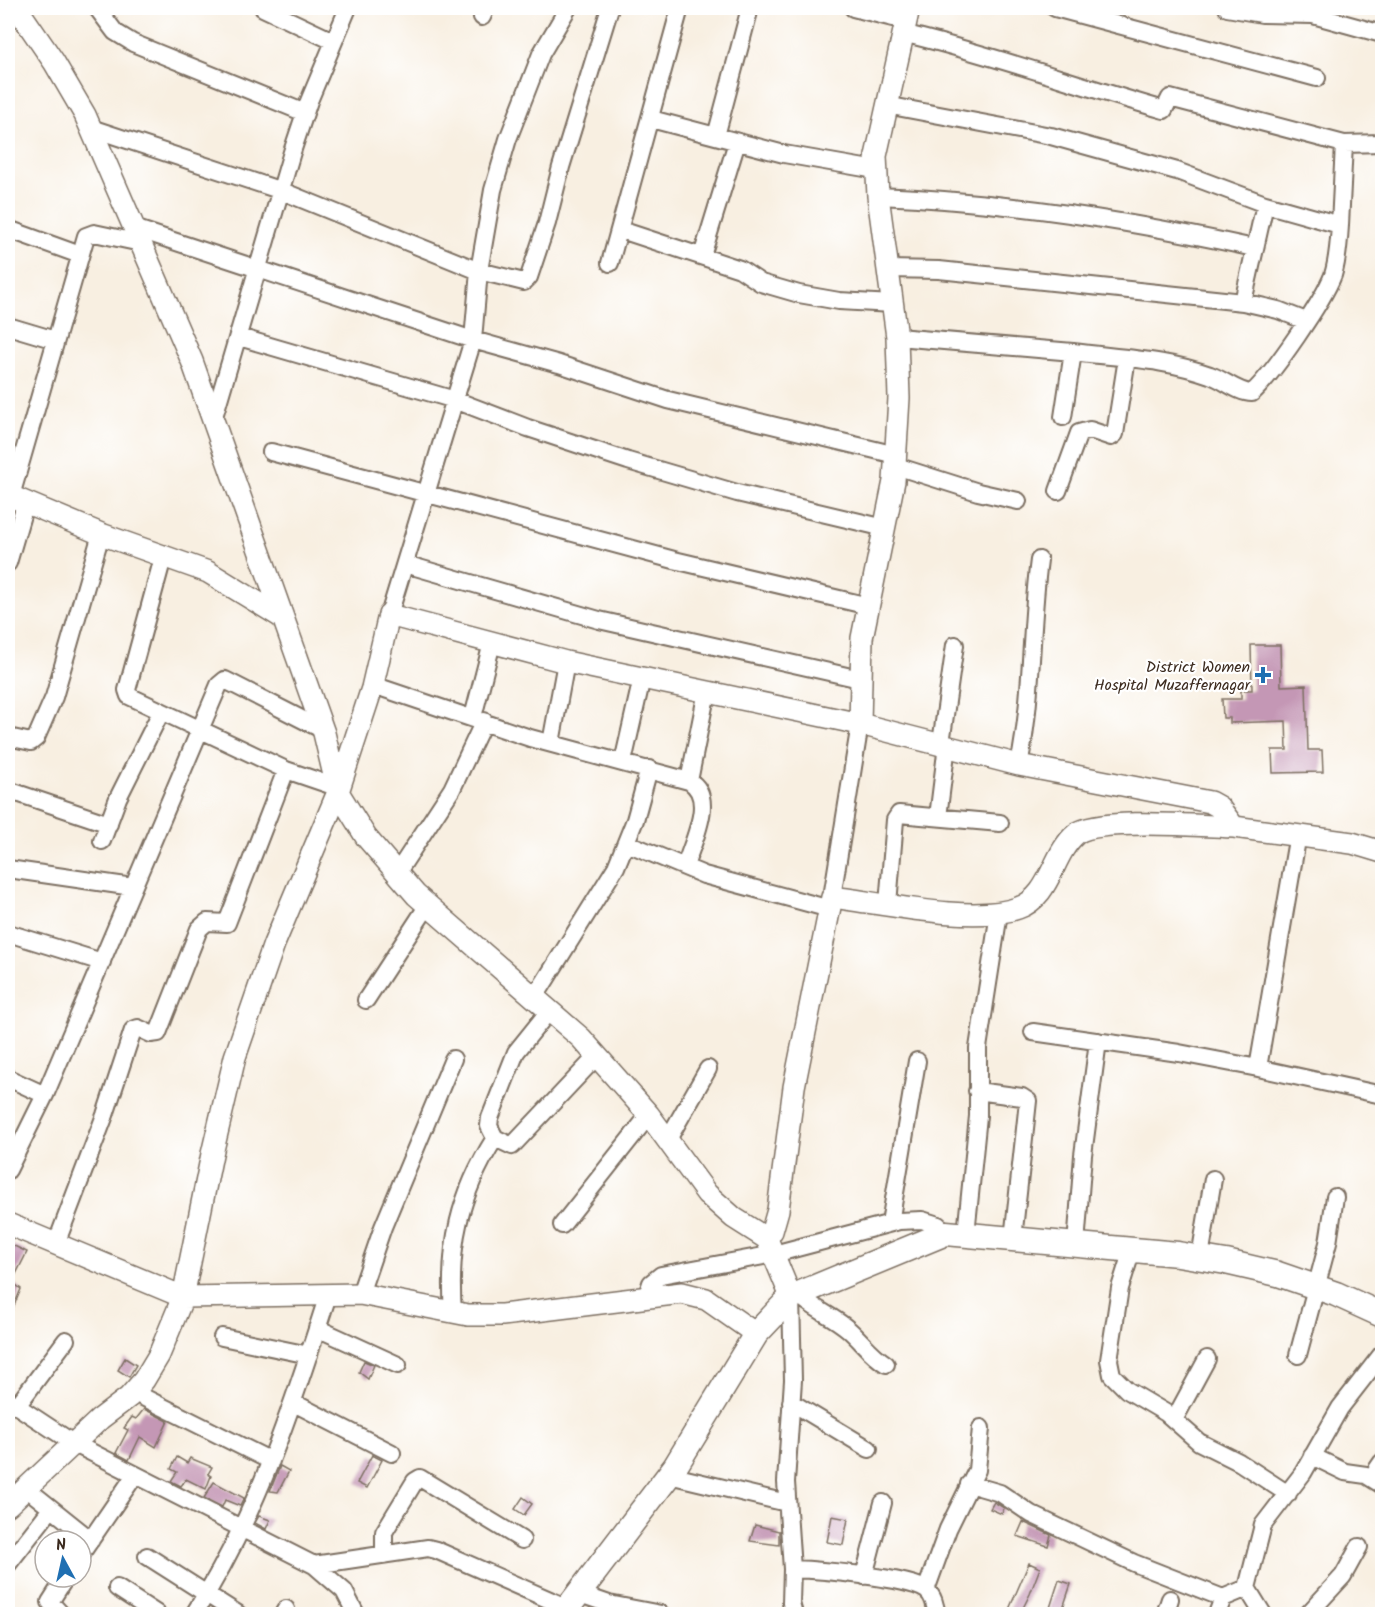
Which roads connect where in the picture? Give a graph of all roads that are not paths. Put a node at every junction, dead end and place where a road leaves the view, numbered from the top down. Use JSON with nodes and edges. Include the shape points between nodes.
{"nodes":[{"id":1,"x":17,"y":8,"type":"edge"},
{"id":2,"x":97,"y":8,"type":"edge"},
{"id":3,"x":262,"y":8,"type":"edge"},
{"id":4,"x":348,"y":8,"type":"edge"},
{"id":5,"x":568,"y":8,"type":"edge"},
{"id":6,"x":610,"y":8,"type":"edge"},
{"id":7,"x":680,"y":8,"type":"edge"},
{"id":8,"x":750,"y":8,"type":"edge"},
{"id":9,"x":853,"y":8,"type":"edge"},
{"id":10,"x":1055,"y":8,"type":"edge"},
{"id":11,"x":1227,"y":8,"type":"edge"},
{"id":12,"x":905,"y":20,"type":"edge"},
{"id":13,"x":1383,"y":34,"type":"edge"},
{"id":14,"x":333,"y":41,"type":"junction"},
{"id":15,"x":1317,"y":78,"type":"dead end"},
{"id":16,"x":886,"y":105,"type":"junction"},
{"id":17,"x":305,"y":113,"type":"junction"},
{"id":18,"x":651,"y":119,"type":"junction"},
{"id":19,"x":91,"y":128,"type":"junction"},
{"id":20,"x":716,"y":136,"type":"junction"},
{"id":21,"x":737,"y":141,"type":"junction"},
{"id":22,"x":1383,"y":143,"type":"edge"},
{"id":23,"x":1344,"y":144,"type":"junction"},
{"id":24,"x":876,"y":170,"type":"junction"},
{"id":25,"x":282,"y":191,"type":"junction"},
{"id":26,"x":878,"y":196,"type":"junction"},
{"id":27,"x":1265,"y":204,"type":"junction"},
{"id":28,"x":1340,"y":225,"type":"junction"},
{"id":29,"x":8,"y":229,"type":"edge"},
{"id":30,"x":621,"y":230,"type":"junction"},
{"id":31,"x":138,"y":235,"type":"junction"},
{"id":32,"x":1254,"y":248,"type":"junction"},
{"id":33,"x":80,"y":255,"type":"junction"},
{"id":34,"x":702,"y":256,"type":"junction"},
{"id":35,"x":610,"y":263,"type":"dead end"},
{"id":36,"x":260,"y":269,"type":"junction"},
{"id":37,"x":888,"y":269,"type":"junction"},
{"id":38,"x":479,"y":271,"type":"junction"},
{"id":39,"x":1243,"y":302,"type":"junction"},
{"id":40,"x":892,"y":304,"type":"junction"},
{"id":41,"x":1306,"y":321,"type":"junction"},
{"id":42,"x":8,"y":327,"type":"edge"},
{"id":43,"x":239,"y":337,"type":"junction"},
{"id":44,"x":897,"y":337,"type":"junction"},
{"id":45,"x":55,"y":340,"type":"junction"},
{"id":46,"x":473,"y":340,"type":"junction"},
{"id":47,"x":1073,"y":352,"type":"junction"},
{"id":48,"x":1127,"y":358,"type":"junction"},
{"id":49,"x":455,"y":400,"type":"junction"},
{"id":50,"x":1063,"y":417,"type":"dead end"},
{"id":51,"x":213,"y":420,"type":"junction"},
{"id":52,"x":271,"y":452,"type":"dead end"},
{"id":53,"x":896,"y":461,"type":"junction"},
{"id":54,"x":1058,"y":491,"type":"dead end"},
{"id":55,"x":428,"y":496,"type":"junction"},
{"id":56,"x":15,"y":498,"type":"edge"},
{"id":57,"x":1018,"y":501,"type":"dead end"},
{"id":58,"x":885,"y":528,"type":"junction"},
{"id":59,"x":102,"y":534,"type":"junction"},
{"id":60,"x":164,"y":554,"type":"junction"},
{"id":61,"x":1039,"y":560,"type":"dead end"},
{"id":62,"x":8,"y":563,"type":"edge"},
{"id":63,"x":405,"y":564,"type":"junction"},
{"id":64,"x":869,"y":606,"type":"junction"},
{"id":65,"x":389,"y":615,"type":"junction"},
{"id":66,"x":283,"y":618,"type":"junction"},
{"id":67,"x":492,"y":642,"type":"junction"},
{"id":68,"x":955,"y":645,"type":"dead end"},
{"id":69,"x":566,"y":662,"type":"junction"},
{"id":70,"x":642,"y":678,"type":"junction"},
{"id":71,"x":860,"y":679,"type":"junction"},
{"id":72,"x":373,"y":685,"type":"junction"},
{"id":73,"x":707,"y":692,"type":"junction"},
{"id":74,"x":161,"y":712,"type":"junction"},
{"id":75,"x":478,"y":719,"type":"junction"},
{"id":76,"x":860,"y":724,"type":"junction"},
{"id":77,"x":199,"y":730,"type":"junction"},
{"id":78,"x":323,"y":730,"type":"junction"},
{"id":79,"x":8,"y":737,"type":"edge"},
{"id":80,"x":551,"y":743,"type":"junction"},
{"id":81,"x":944,"y":744,"type":"junction"},
{"id":82,"x":623,"y":762,"type":"junction"},
{"id":83,"x":1019,"y":765,"type":"junction"},
{"id":84,"x":649,"y":769,"type":"junction"},
{"id":85,"x":286,"y":770,"type":"junction"},
{"id":86,"x":689,"y":781,"type":"junction"},
{"id":87,"x":337,"y":789,"type":"junction"},
{"id":88,"x":8,"y":790,"type":"edge"},
{"id":89,"x":938,"y":817,"type":"junction"},
{"id":90,"x":1000,"y":823,"type":"dead end"},
{"id":91,"x":108,"y":824,"type":"junction"},
{"id":92,"x":1234,"y":826,"type":"junction"},
{"id":93,"x":1298,"y":834,"type":"junction"},
{"id":94,"x":102,"y":841,"type":"dead end"},
{"id":95,"x":627,"y":843,"type":"junction"},
{"id":96,"x":1383,"y":852,"type":"edge"},
{"id":97,"x":685,"y":867,"type":"junction"},
{"id":98,"x":8,"y":869,"type":"edge"},
{"id":99,"x":396,"y":873,"type":"junction"},
{"id":100,"x":133,"y":887,"type":"junction"},
{"id":101,"x":831,"y":903,"type":"junction"},
{"id":102,"x":888,"y":904,"type":"junction"},
{"id":103,"x":428,"y":905,"type":"junction"},
{"id":104,"x":999,"y":913,"type":"junction"},
{"id":105,"x":8,"y":933,"type":"edge"},
{"id":106,"x":102,"y":962,"type":"junction"},
{"id":107,"x":366,"y":1000,"type":"dead end"},
{"id":108,"x":542,"y":1004,"type":"junction"},
{"id":109,"x":1033,"y":1032,"type":"dead end"},
{"id":110,"x":1098,"y":1041,"type":"junction"},
{"id":111,"x":597,"y":1056,"type":"junction"},
{"id":112,"x":453,"y":1059,"type":"dead end"},
{"id":113,"x":917,"y":1061,"type":"dead end"},
{"id":114,"x":1258,"y":1068,"type":"junction"},
{"id":115,"x":708,"y":1069,"type":"dead end"},
{"id":116,"x":8,"y":1078,"type":"edge"},
{"id":117,"x":977,"y":1091,"type":"junction"},
{"id":118,"x":45,"y":1095,"type":"junction"},
{"id":119,"x":1383,"y":1095,"type":"edge"},
{"id":120,"x":649,"y":1115,"type":"junction"},
{"id":121,"x":495,"y":1138,"type":"junction"},
{"id":122,"x":667,"y":1141,"type":"junction"},
{"id":123,"x":8,"y":1170,"type":"edge"},
{"id":124,"x":1213,"y":1179,"type":"dead end"},
{"id":125,"x":1335,"y":1197,"type":"dead end"},
{"id":126,"x":890,"y":1223,"type":"junction"},
{"id":127,"x":8,"y":1224,"type":"edge"},
{"id":128,"x":562,"y":1225,"type":"dead end"},
{"id":129,"x":956,"y":1234,"type":"junction"},
{"id":130,"x":1013,"y":1239,"type":"junction"},
{"id":131,"x":56,"y":1245,"type":"junction"},
{"id":132,"x":1077,"y":1245,"type":"junction"},
{"id":133,"x":771,"y":1246,"type":"junction"},
{"id":134,"x":1132,"y":1250,"type":"junction"},
{"id":135,"x":1200,"y":1257,"type":"junction"},
{"id":136,"x":1315,"y":1287,"type":"junction"},
{"id":137,"x":360,"y":1294,"type":"junction"},
{"id":138,"x":328,"y":1295,"type":"junction"},
{"id":139,"x":795,"y":1296,"type":"junction"},
{"id":140,"x":183,"y":1298,"type":"junction"},
{"id":141,"x":646,"y":1298,"type":"junction"},
{"id":142,"x":453,"y":1312,"type":"junction"},
{"id":143,"x":1383,"y":1315,"type":"edge"},
{"id":144,"x":318,"y":1328,"type":"junction"},
{"id":145,"x":756,"y":1334,"type":"junction"},
{"id":146,"x":222,"y":1338,"type":"dead end"},
{"id":147,"x":66,"y":1340,"type":"dead end"},
{"id":148,"x":1383,"y":1354,"type":"edge"},
{"id":149,"x":309,"y":1355,"type":"junction"},
{"id":150,"x":1298,"y":1355,"type":"dead end"},
{"id":151,"x":1207,"y":1359,"type":"dead end"},
{"id":152,"x":886,"y":1364,"type":"dead end"},
{"id":153,"x":398,"y":1365,"type":"dead end"},
{"id":154,"x":133,"y":1392,"type":"junction"},
{"id":155,"x":790,"y":1402,"type":"junction"},
{"id":156,"x":294,"y":1403,"type":"junction"},
{"id":157,"x":11,"y":1405,"type":"edge"},
{"id":158,"x":1174,"y":1420,"type":"junction"},
{"id":159,"x":981,"y":1428,"type":"dead end"},
{"id":160,"x":73,"y":1443,"type":"junction"},
{"id":161,"x":869,"y":1449,"type":"dead end"},
{"id":162,"x":392,"y":1453,"type":"dead end"},
{"id":163,"x":1312,"y":1456,"type":"junction"},
{"id":164,"x":271,"y":1461,"type":"junction"},
{"id":165,"x":1383,"y":1462,"type":"edge"},
{"id":166,"x":135,"y":1475,"type":"junction"},
{"id":167,"x":669,"y":1475,"type":"junction"},
{"id":168,"x":1377,"y":1481,"type":"edge"},
{"id":169,"x":969,"y":1484,"type":"junction"},
{"id":170,"x":26,"y":1488,"type":"junction"},
{"id":171,"x":1288,"y":1494,"type":"junction"},
{"id":172,"x":787,"y":1503,"type":"junction"},
{"id":173,"x":884,"y":1503,"type":"dead end"},
{"id":174,"x":8,"y":1505,"type":"edge"},
{"id":175,"x":51,"y":1509,"type":"junction"},
{"id":176,"x":77,"y":1529,"type":"edge"},
{"id":177,"x":243,"y":1530,"type":"junction"},
{"id":178,"x":93,"y":1537,"type":"edge"},
{"id":179,"x":522,"y":1540,"type":"dead end"},
{"id":180,"x":1359,"y":1547,"type":"dead end"},
{"id":181,"x":384,"y":1555,"type":"junction"},
{"id":182,"x":147,"y":1556,"type":"dead end"},
{"id":183,"x":8,"y":1564,"type":"edge"},
{"id":184,"x":314,"y":1565,"type":"junction"},
{"id":185,"x":792,"y":1569,"type":"junction"},
{"id":186,"x":864,"y":1576,"type":"junction"},
{"id":187,"x":117,"y":1588,"type":"dead end"},
{"id":188,"x":1247,"y":1588,"type":"junction"},
{"id":189,"x":58,"y":1589,"type":"edge"},
{"id":190,"x":926,"y":1590,"type":"junction"},
{"id":191,"x":207,"y":1595,"type":"junction"},
{"id":192,"x":1222,"y":1598,"type":"junction"},
{"id":193,"x":570,"y":1606,"type":"edge"},
{"id":194,"x":61,"y":1614,"type":"edge"},
{"id":195,"x":157,"y":1614,"type":"edge"},
{"id":196,"x":194,"y":1614,"type":"edge"},
{"id":197,"x":238,"y":1614,"type":"edge"},
{"id":198,"x":356,"y":1614,"type":"edge"},
{"id":199,"x":661,"y":1614,"type":"edge"},
{"id":200,"x":794,"y":1614,"type":"edge"},
{"id":201,"x":936,"y":1614,"type":"edge"},
{"id":202,"x":1216,"y":1614,"type":"edge"},
{"id":203,"x":1263,"y":1614,"type":"edge"},
{"id":204,"x":1308,"y":1614,"type":"edge"}],
"edges":[{"from":1,"to":19,"type":"street","via":[[54,62]]},
{"from":2,"to":17,"type":"street","via":[[115,32],[133,43]]},
{"from":3,"to":14,"type":"street"},
{"from":4,"to":14,"type":"street"},
{"from":5,"to":38,"type":"street","via":[[541,54],[508,140],[493,190]]},
{"from":6,"to":38,"type":"street","via":[[529,277],[524,282]]},
{"from":7,"to":18,"type":"street"},
{"from":8,"to":20,"type":"street"},
{"from":9,"to":12,"type":"street"},
{"from":10,"to":15,"type":"street"},
{"from":11,"to":13,"type":"street","via":[[1262,14],[1313,15]]},
{"from":12,"to":16,"type":"street"},
{"from":12,"to":23,"type":"street","via":[[1069,83],[1164,110],[1170,98]]},
{"from":14,"to":17,"type":"street"},
{"from":16,"to":24,"type":"street"},
{"from":16,"to":27,"type":"street","via":[[1063,140],[1177,171]]},
{"from":17,"to":25,"type":"street"},
{"from":18,"to":20,"type":"street"},
{"from":18,"to":30,"type":"street"},
{"from":19,"to":25,"type":"street"},
{"from":19,"to":31,"type":"street"},
{"from":20,"to":21,"type":"street"},
{"from":21,"to":24,"type":"street","via":[[784,154]]},
{"from":21,"to":34,"type":"street"},
{"from":22,"to":23,"type":"street"},
{"from":23,"to":28,"type":"street"},
{"from":24,"to":26,"type":"street"},
{"from":25,"to":36,"type":"street"},
{"from":25,"to":38,"type":"street"},
{"from":26,"to":32,"type":"street","via":[[936,198],[1049,212]]},
{"from":26,"to":37,"type":"street"},
{"from":27,"to":28,"type":"street"},
{"from":27,"to":32,"type":"street"},
{"from":28,"to":41,"type":"street","via":[[1333,274]]},
{"from":29,"to":33,"type":"street"},
{"from":30,"to":34,"type":"street"},
{"from":30,"to":35,"type":"street"},
{"from":31,"to":33,"type":"street","via":[[90,234]]},
{"from":31,"to":36,"type":"street"},
{"from":31,"to":51,"type":"street"},
{"from":32,"to":39,"type":"street"},
{"from":33,"to":45,"type":"street"},
{"from":34,"to":40,"type":"street","via":[[740,268],[761,283],[799,294]]},
{"from":36,"to":43,"type":"street"},
{"from":36,"to":46,"type":"street"},
{"from":37,"to":39,"type":"street","via":[[939,270]]},
{"from":37,"to":40,"type":"street"},
{"from":38,"to":46,"type":"street"},
{"from":39,"to":41,"type":"street"},
{"from":40,"to":44,"type":"street"},
{"from":41,"to":48,"type":"street","via":[[1252,393],[1189,367]]},
{"from":42,"to":45,"type":"street"},
{"from":43,"to":49,"type":"street"},
{"from":43,"to":51,"type":"street"},
{"from":44,"to":47,"type":"street"},
{"from":44,"to":53,"type":"street"},
{"from":45,"to":56,"type":"street"},
{"from":46,"to":49,"type":"street"},
{"from":46,"to":53,"type":"street","via":[[668,400]]},
{"from":47,"to":48,"type":"street"},
{"from":47,"to":50,"type":"street"},
{"from":48,"to":54,"type":"street","via":[[1115,434],[1111,437],[1086,430],[1079,433]]},
{"from":49,"to":55,"type":"street"},
{"from":49,"to":58,"type":"street","via":[[639,464],[737,493]]},
{"from":51,"to":66,"type":"street"},
{"from":52,"to":55,"type":"street"},
{"from":53,"to":57,"type":"street","via":[[978,492]]},
{"from":53,"to":58,"type":"street"},
{"from":55,"to":63,"type":"street"},
{"from":55,"to":64,"type":"street"},
{"from":56,"to":59,"type":"street"},
{"from":56,"to":62,"type":"street"},
{"from":58,"to":64,"type":"street"},
{"from":59,"to":60,"type":"street"},
{"from":59,"to":79,"type":"street","via":[[54,697],[36,738],[31,742]]},
{"from":60,"to":66,"type":"street","via":[[208,572]]},
{"from":60,"to":74,"type":"street","via":[[128,690],[132,699]]},
{"from":61,"to":83,"type":"street"},
{"from":63,"to":65,"type":"street"},
{"from":63,"to":71,"type":"street","via":[[599,620]]},
{"from":64,"to":71,"type":"street","via":[[862,638]]},
{"from":65,"to":67,"type":"street"},
{"from":65,"to":72,"type":"street"},
{"from":66,"to":78,"type":"street"},
{"from":67,"to":69,"type":"street"},
{"from":67,"to":75,"type":"street"},
{"from":68,"to":81,"type":"street"},
{"from":69,"to":70,"type":"street"},
{"from":69,"to":80,"type":"street"},
{"from":70,"to":73,"type":"street"},
{"from":70,"to":82,"type":"street"},
{"from":71,"to":76,"type":"street"},
{"from":72,"to":75,"type":"street"},
{"from":72,"to":87,"type":"street"},
{"from":73,"to":76,"type":"street"},
{"from":73,"to":86,"type":"street"},
{"from":74,"to":77,"type":"street"},
{"from":74,"to":91,"type":"street"},
{"from":75,"to":80,"type":"street"},
{"from":75,"to":99,"type":"street","via":[[452,789]]},
{"from":76,"to":81,"type":"street"},
{"from":76,"to":101,"type":"street"},
{"from":77,"to":78,"type":"street","via":[[219,685],[225,680]]},
{"from":77,"to":85,"type":"street"},
{"from":77,"to":100,"type":"street"},
{"from":78,"to":87,"type":"street"},
{"from":80,"to":82,"type":"street"},
{"from":81,"to":83,"type":"street"},
{"from":81,"to":89,"type":"street"},
{"from":82,"to":84,"type":"street"},
{"from":83,"to":92,"type":"street","via":[[1210,802]]},
{"from":84,"to":86,"type":"street"},
{"from":84,"to":95,"type":"street"},
{"from":85,"to":87,"type":"street"},
{"from":85,"to":131,"type":"street","via":[[227,923],[207,922],[199,929],[158,1033],[133,1030]]},
{"from":86,"to":97,"type":"street","via":[[701,791],[703,799]]},
{"from":87,"to":99,"type":"street","via":[[366,837]]},
{"from":87,"to":140,"type":"street","via":[[274,944],[235,1057]]},
{"from":88,"to":91,"type":"street"},
{"from":89,"to":90,"type":"street"},
{"from":89,"to":102,"type":"street","via":[[902,813],[897,816]]},
{"from":91,"to":94,"type":"street"},
{"from":92,"to":93,"type":"street"},
{"from":92,"to":104,"type":"street","via":[[1108,824],[1087,828],[1070,840],[1031,901]]},
{"from":93,"to":96,"type":"street"},
{"from":93,"to":114,"type":"street"},
{"from":95,"to":97,"type":"street"},
{"from":95,"to":108,"type":"street"},
{"from":97,"to":101,"type":"street","via":[[704,875]]},
{"from":98,"to":100,"type":"street"},
{"from":99,"to":103,"type":"street"},
{"from":100,"to":106,"type":"street"},
{"from":101,"to":102,"type":"street"},
{"from":101,"to":133,"type":"street","via":[[794,1087]]},
{"from":102,"to":104,"type":"street","via":[[971,915]]},
{"from":103,"to":107,"type":"street"},
{"from":103,"to":108,"type":"street"},
{"from":104,"to":117,"type":"street","via":[[978,1048]]},
{"from":105,"to":106,"type":"street"},
{"from":106,"to":118,"type":"street"},
{"from":108,"to":111,"type":"street"},
{"from":108,"to":121,"type":"street","via":[[509,1066],[490,1118]]},
{"from":109,"to":110,"type":"street"},
{"from":110,"to":114,"type":"street"},
{"from":110,"to":132,"type":"street","via":[[1083,1155]]},
{"from":111,"to":120,"type":"street"},
{"from":111,"to":121,"type":"street","via":[[512,1146]]},
{"from":112,"to":137,"type":"street","via":[[383,1227]]},
{"from":113,"to":126,"type":"street"},
{"from":114,"to":119,"type":"street"},
{"from":115,"to":122,"type":"street"},
{"from":116,"to":118,"type":"street"},
{"from":117,"to":129,"type":"street","via":[[975,1157]]},
{"from":117,"to":130,"type":"street","via":[[1028,1101]]},
{"from":118,"to":123,"type":"street"},
{"from":120,"to":122,"type":"street"},
{"from":120,"to":128,"type":"street"},
{"from":121,"to":142,"type":"street","via":[[472,1181],[452,1249]]},
{"from":122,"to":133,"type":"street","via":[[707,1194]]},
{"from":124,"to":135,"type":"street"},
{"from":125,"to":136,"type":"street","via":[[1328,1243]]},
{"from":126,"to":129,"type":"street","via":[[922,1220]]},
{"from":126,"to":133,"type":"street"},
{"from":127,"to":131,"type":"street"},
{"from":129,"to":130,"type":"main road"},
{"from":129,"to":139,"type":"main road"},
{"from":130,"to":132,"type":"main road"},
{"from":131,"to":140,"type":"street"},
{"from":132,"to":134,"type":"main road"},
{"from":133,"to":139,"type":"street"},
{"from":133,"to":141,"type":"street","via":[[662,1275],[651,1283]]},
{"from":134,"to":135,"type":"main road"},
{"from":134,"to":158,"type":"street","via":[[1120,1288],[1109,1367],[1118,1383]]},
{"from":135,"to":136,"type":"main road","via":[[1278,1274]]},
{"from":136,"to":143,"type":"main road"},
{"from":136,"to":150,"type":"street"},
{"from":137,"to":138,"type":"street"},
{"from":137,"to":142,"type":"street"},
{"from":138,"to":140,"type":"street"},
{"from":138,"to":144,"type":"street"},
{"from":139,"to":145,"type":"main road"},
{"from":139,"to":152,"type":"street","via":[[848,1329]]},
{"from":139,"to":155,"type":"street"},
{"from":140,"to":154,"type":"street","via":[[159,1355]]},
{"from":141,"to":142,"type":"street","via":[[502,1315]]},
{"from":141,"to":145,"type":"street","via":[[682,1293],[706,1299]]},
{"from":144,"to":149,"type":"street"},
{"from":144,"to":153,"type":"street"},
{"from":145,"to":167,"type":"main road"},
{"from":146,"to":149,"type":"street"},
{"from":147,"to":157,"type":"street"},
{"from":148,"to":163,"type":"street","via":[[1340,1408]]},
{"from":149,"to":156,"type":"street"},
{"from":151,"to":158,"type":"street"},
{"from":154,"to":160,"type":"street"},
{"from":154,"to":164,"type":"street"},
{"from":155,"to":161,"type":"street"},
{"from":155,"to":172,"type":"street"},
{"from":156,"to":162,"type":"street"},
{"from":156,"to":164,"type":"street"},
{"from":157,"to":160,"type":"street"},
{"from":158,"to":171,"type":"street","via":[[1199,1442]]},
{"from":159,"to":169,"type":"street","via":[[980,1458]]},
{"from":160,"to":166,"type":"street"},
{"from":160,"to":170,"type":"street"},
{"from":163,"to":168,"type":"street","via":[[1345,1472]]},
{"from":163,"to":171,"type":"street"},
{"from":164,"to":177,"type":"street"},
{"from":165,"to":168,"type":"street"},
{"from":166,"to":177,"type":"street"},
{"from":166,"to":178,"type":"street"},
{"from":167,"to":172,"type":"street"},
{"from":167,"to":193,"type":"main road"},
{"from":169,"to":190,"type":"street"},
{"from":169,"to":192,"type":"street","via":[[1000,1493],[1031,1514],[1134,1563]]},
{"from":170,"to":174,"type":"street"},
{"from":170,"to":175,"type":"street"},
{"from":171,"to":188,"type":"street","via":[[1263,1525]]},
{"from":172,"to":185,"type":"street"},
{"from":173,"to":186,"type":"street"},
{"from":175,"to":176,"type":"street"},
{"from":175,"to":183,"type":"street"},
{"from":177,"to":184,"type":"street"},
{"from":177,"to":191,"type":"street"},
{"from":179,"to":181,"type":"street","via":[[420,1478],[384,1532]]},
{"from":180,"to":204,"type":"street","via":[[1343,1576]]},
{"from":181,"to":184,"type":"street"},
{"from":181,"to":193,"type":"street","via":[[436,1550]]},
{"from":182,"to":191,"type":"street"},
{"from":184,"to":198,"type":"street","via":[[344,1592]]},
{"from":185,"to":186,"type":"street"},
{"from":185,"to":200,"type":"street","via":[[790,1603]]},
{"from":186,"to":190,"type":"street"},
{"from":187,"to":195,"type":"street"},
{"from":188,"to":192,"type":"street"},
{"from":188,"to":203,"type":"street"},
{"from":189,"to":194,"type":"street","via":[[50,1602]]},
{"from":190,"to":201,"type":"street","via":[[935,1603]]},
{"from":191,"to":196,"type":"street"},
{"from":191,"to":197,"type":"street"},
{"from":192,"to":202,"type":"street"},
{"from":193,"to":199,"type":"street","via":[[609,1604]]}]}
